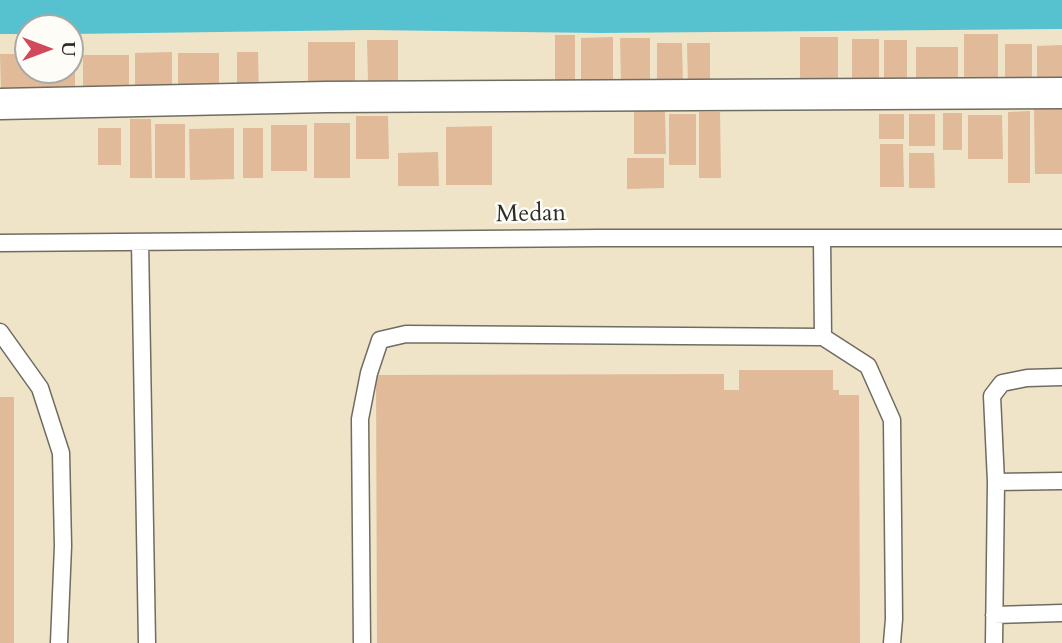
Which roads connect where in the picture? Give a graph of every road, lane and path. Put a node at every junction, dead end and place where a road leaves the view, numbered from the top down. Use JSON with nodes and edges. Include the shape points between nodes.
{"nodes":[{"id":1,"x":1062,"y":93,"type":"edge"},
{"id":2,"x":0,"y":104,"type":"edge"},
{"id":3,"x":822,"y":237,"type":"junction"},
{"id":4,"x":1062,"y":238,"type":"edge"},
{"id":5,"x":140,"y":242,"type":"junction"},
{"id":6,"x":0,"y":243,"type":"edge"},
{"id":7,"x":0,"y":332,"type":"edge"},
{"id":8,"x":823,"y":337,"type":"junction"},
{"id":9,"x":1062,"y":377,"type":"edge"},
{"id":10,"x":1062,"y":481,"type":"edge"},
{"id":11,"x":996,"y":482,"type":"junction"},
{"id":12,"x":1062,"y":613,"type":"edge"},
{"id":13,"x":994,"y":615,"type":"junction"},
{"id":14,"x":59,"y":643,"type":"edge"},
{"id":15,"x":147,"y":643,"type":"edge"},
{"id":16,"x":362,"y":643,"type":"edge"},
{"id":17,"x":892,"y":643,"type":"edge"},
{"id":18,"x":994,"y":643,"type":"edge"}],
"edges":[{"from":1,"to":2,"type":"street","via":[[353,96]]},
{"from":3,"to":4,"type":"lane","name":"Medan"},
{"from":3,"to":5,"type":"lane","name":"Medan"},
{"from":3,"to":8,"type":"lane"},
{"from":5,"to":6,"type":"lane","name":"Medan"},
{"from":5,"to":15,"type":"lane"},
{"from":7,"to":14,"type":"lane","via":[[40,387],[61,453]]},
{"from":8,"to":16,"type":"lane","via":[[406,334],[380,340],[360,419]]},
{"from":8,"to":17,"type":"lane","via":[[868,366],[892,420]]},
{"from":9,"to":11,"type":"lane","via":[[1002,383],[992,396]]},
{"from":10,"to":11,"type":"lane"},
{"from":11,"to":13,"type":"lane"},
{"from":12,"to":13,"type":"lane"},
{"from":13,"to":18,"type":"lane"}]}
